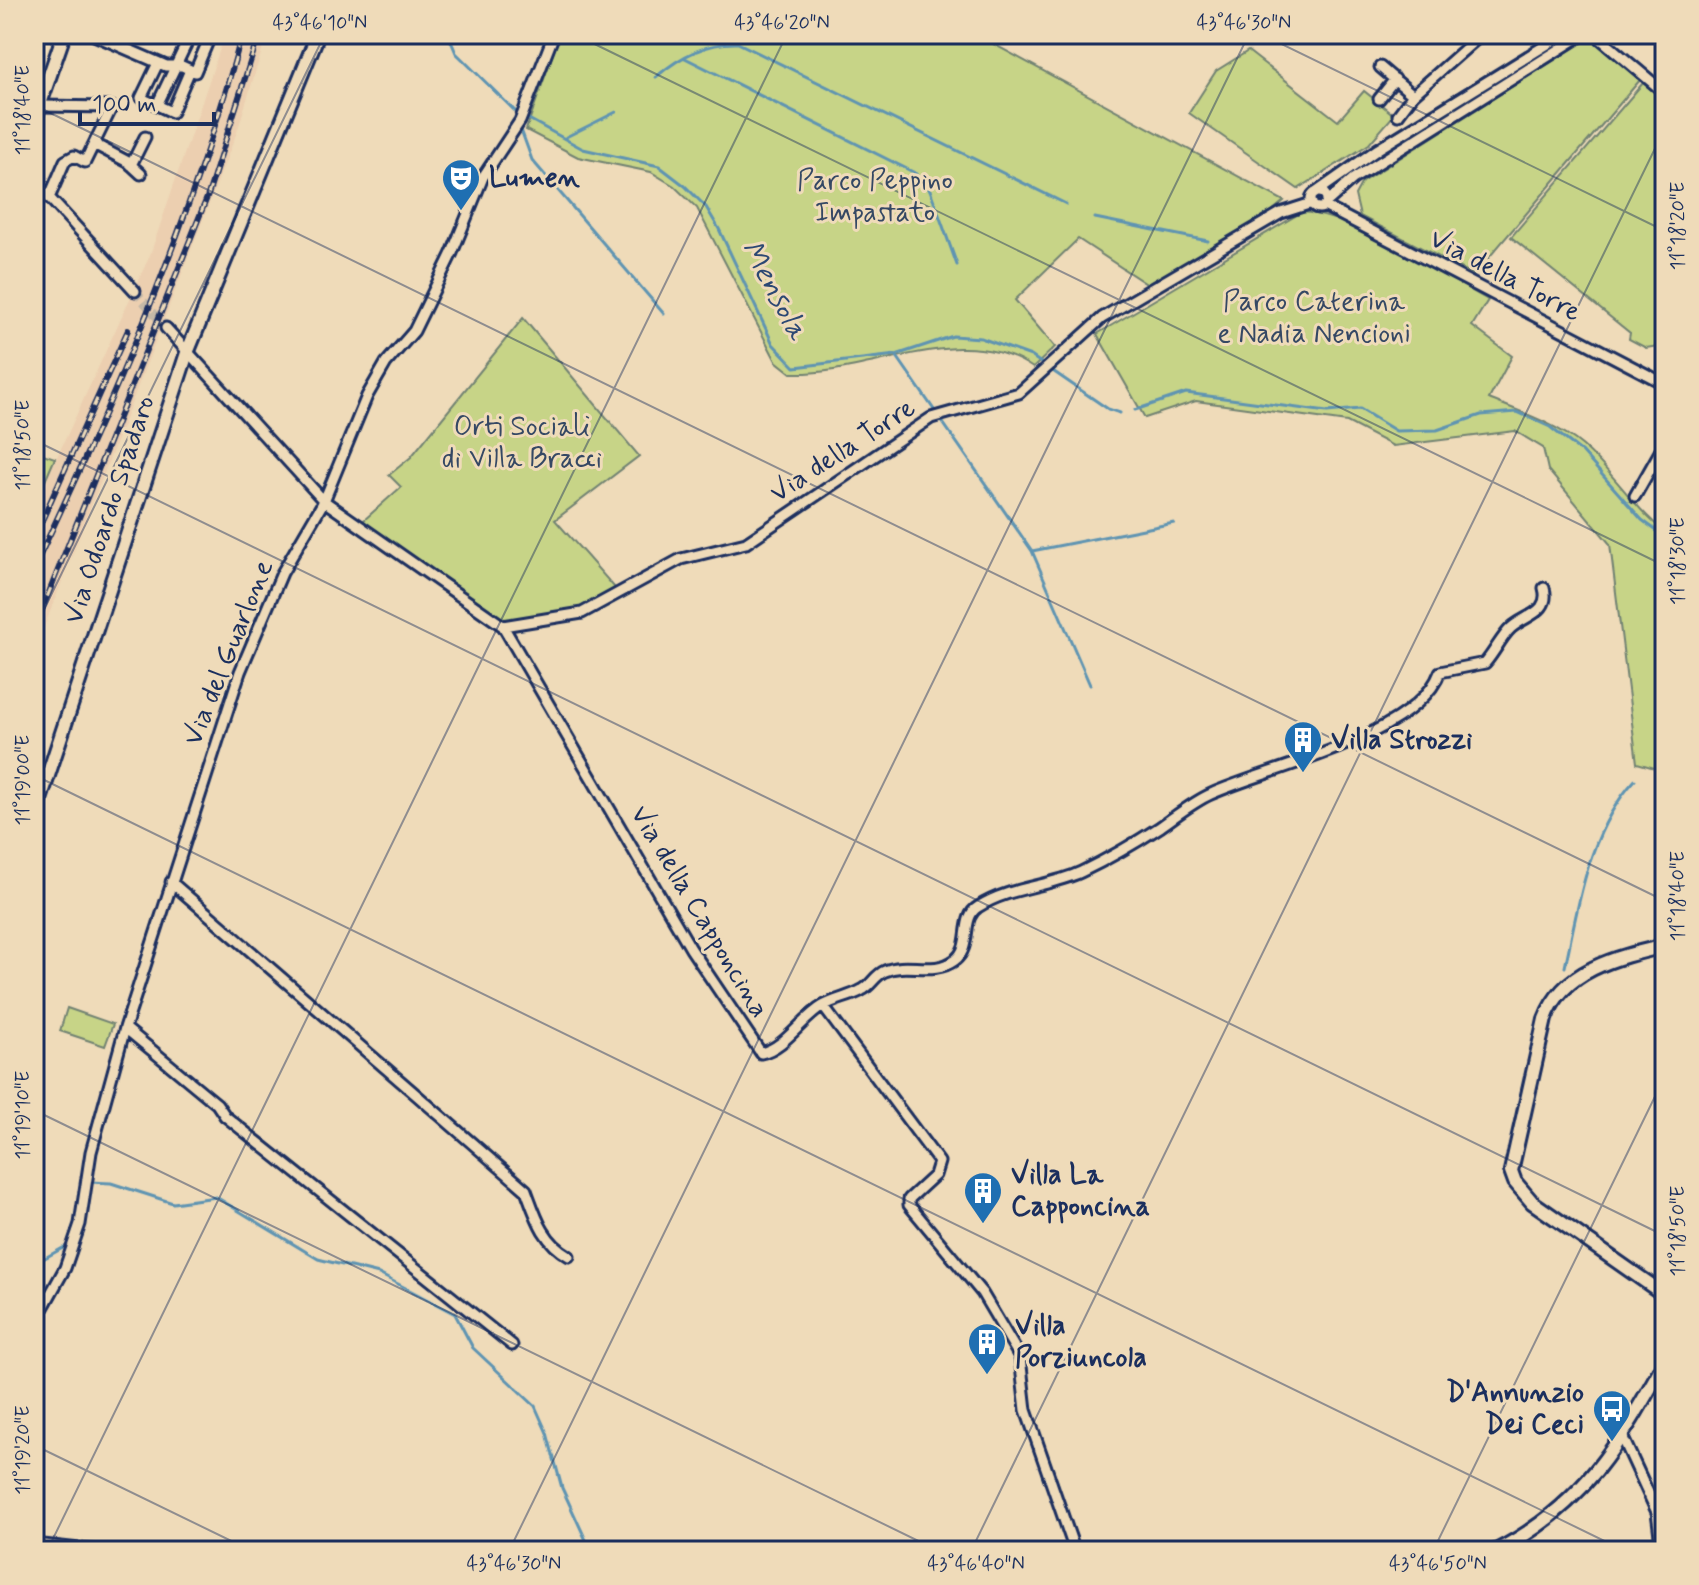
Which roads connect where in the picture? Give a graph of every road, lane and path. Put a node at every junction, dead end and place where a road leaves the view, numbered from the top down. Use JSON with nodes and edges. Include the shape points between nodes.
{"nodes":[{"id":1,"x":64,"y":34,"type":"edge"},
{"id":2,"x":92,"y":34,"type":"edge"},
{"id":3,"x":191,"y":34,"type":"edge"},
{"id":4,"x":211,"y":34,"type":"edge"},
{"id":5,"x":318,"y":34,"type":"edge"},
{"id":6,"x":554,"y":34,"type":"edge"},
{"id":7,"x":1482,"y":34,"type":"edge"},
{"id":8,"x":1564,"y":34,"type":"edge"},
{"id":9,"x":1584,"y":34,"type":"edge"},
{"id":10,"x":1595,"y":34,"type":"edge"},
{"id":11,"x":158,"y":63,"type":"junction"},
{"id":12,"x":175,"y":67,"type":"junction"},
{"id":13,"x":1380,"y":67,"type":"dead end"},
{"id":14,"x":190,"y":70,"type":"junction"},
{"id":15,"x":1395,"y":79,"type":"junction"},
{"id":16,"x":1665,"y":93,"type":"edge"},
{"id":17,"x":1413,"y":95,"type":"junction"},
{"id":18,"x":1379,"y":99,"type":"dead end"},
{"id":19,"x":157,"y":105,"type":"junction"},
{"id":20,"x":39,"y":106,"type":"junction"},
{"id":21,"x":1398,"y":115,"type":"dead end"},
{"id":22,"x":34,"y":121,"type":"edge"},
{"id":23,"x":145,"y":137,"type":"dead end"},
{"id":24,"x":94,"y":144,"type":"junction"},
{"id":25,"x":131,"y":165,"type":"junction"},
{"id":26,"x":141,"y":174,"type":"dead end"},
{"id":27,"x":34,"y":181,"type":"edge"},
{"id":28,"x":49,"y":198,"type":"junction"},
{"id":29,"x":1313,"y":198,"type":"junction"},
{"id":30,"x":1325,"y":204,"type":"junction"},
{"id":31,"x":135,"y":291,"type":"tunnel mouth"},
{"id":32,"x":166,"y":328,"type":"tunnel mouth"},
{"id":33,"x":187,"y":353,"type":"junction"},
{"id":34,"x":1665,"y":384,"type":"edge"},
{"id":35,"x":1665,"y":443,"type":"edge"},
{"id":36,"x":1635,"y":496,"type":"dead end"},
{"id":37,"x":324,"y":501,"type":"junction"},
{"id":38,"x":1544,"y":588,"type":"dead end"},
{"id":39,"x":503,"y":626,"type":"junction"},
{"id":40,"x":34,"y":818,"type":"edge"},
{"id":41,"x":171,"y":882,"type":"junction"},
{"id":42,"x":1665,"y":946,"type":"edge"},
{"id":43,"x":823,"y":1006,"type":"junction"},
{"id":44,"x":125,"y":1028,"type":"junction"},
{"id":45,"x":569,"y":1256,"type":"dead end"},
{"id":46,"x":1665,"y":1295,"type":"edge"},
{"id":47,"x":34,"y":1324,"type":"edge"},
{"id":48,"x":512,"y":1345,"type":"dead end"},
{"id":49,"x":1665,"y":1361,"type":"edge"},
{"id":50,"x":1622,"y":1436,"type":"junction"},
{"id":51,"x":34,"y":1544,"type":"edge"},
{"id":52,"x":98,"y":1551,"type":"edge"},
{"id":53,"x":1075,"y":1551,"type":"edge"},
{"id":54,"x":1496,"y":1551,"type":"edge"},
{"id":55,"x":1662,"y":1551,"type":"edge"}],
"edges":[{"from":1,"to":20,"type":"street"},
{"from":2,"to":11,"type":"street"},
{"from":3,"to":12,"type":"street"},
{"from":4,"to":14,"type":"street","via":[[195,72]]},
{"from":5,"to":33,"type":"street","name":"Via Odoardo Spadaro"},
{"from":6,"to":37,"type":"street","name":"Via del Guarlone","via":[[520,121],[483,177],[414,331],[367,396]]},
{"from":7,"to":17,"type":"street"},
{"from":8,"to":29,"type":"street","name":"Via della Torre","via":[[1378,149]]},
{"from":9,"to":30,"type":"street","via":[[1353,179]]},
{"from":10,"to":16,"type":"street"},
{"from":11,"to":12,"type":"street"},
{"from":11,"to":19,"type":"street","via":[[141,98]]},
{"from":12,"to":14,"type":"street"},
{"from":12,"to":19,"type":"street"},
{"from":13,"to":15,"type":"street"},
{"from":14,"to":19,"type":"street","via":[[172,112]]},
{"from":15,"to":17,"type":"street"},
{"from":15,"to":18,"type":"street"},
{"from":17,"to":21,"type":"street"},
{"from":20,"to":22,"type":"street"},
{"from":20,"to":24,"type":"street","via":[[112,107]]},
{"from":23,"to":25,"type":"street"},
{"from":24,"to":25,"type":"street"},
{"from":24,"to":28,"type":"street","via":[[85,162],[74,156],[65,161]]},
{"from":25,"to":26,"type":"street"},
{"from":27,"to":28,"type":"street"},
{"from":28,"to":31,"type":"street"},
{"from":29,"to":30,"type":"street","name":"Via della Torre","via":[[1324,194]]},
{"from":29,"to":39,"type":"street","name":"Via della Torre","via":[[1102,318],[1011,397],[941,413],[746,543],[681,559],[582,613]]},
{"from":30,"to":34,"type":"street","name":"Via della Torre"},
{"from":32,"to":33,"type":"street"},
{"from":33,"to":37,"type":"street"},
{"from":33,"to":40,"type":"street","name":"Via Odoardo Spadaro"},
{"from":35,"to":36,"type":"street"},
{"from":37,"to":39,"type":"street"},
{"from":37,"to":41,"type":"street","name":"Via del Guarlone","via":[[282,573],[240,672]]},
{"from":38,"to":43,"type":"street","via":[[1545,603],[1539,611],[1510,628],[1485,663],[1440,672],[1433,691],[1413,709],[1356,740],[1208,795],[1077,874],[978,907],[970,916],[966,947],[951,963],[886,971],[865,989]]},
{"from":39,"to":43,"type":"street","name":"Via della Capponcina","via":[[691,949],[754,1046],[766,1053]]},
{"from":41,"to":44,"type":"street","name":"Via del Guarlone"},
{"from":41,"to":45,"type":"street","via":[[526,1190],[540,1226],[555,1248]]},
{"from":42,"to":46,"type":"street","via":[[1598,965],[1555,996],[1545,1019],[1511,1171],[1532,1202]]},
{"from":43,"to":53,"type":"street","via":[[939,1162],[935,1175],[909,1205],[982,1293],[1020,1357],[1026,1410]]},
{"from":44,"to":47,"type":"street","name":"Via del Guarlone","via":[[91,1152],[80,1224],[65,1268]]},
{"from":44,"to":48,"type":"street","via":[[225,1116]]},
{"from":49,"to":50,"type":"street"},
{"from":50,"to":54,"type":"street","via":[[1546,1524]]},
{"from":50,"to":55,"type":"street","via":[[1657,1512]]},
{"from":51,"to":52,"type":"street"}]}
